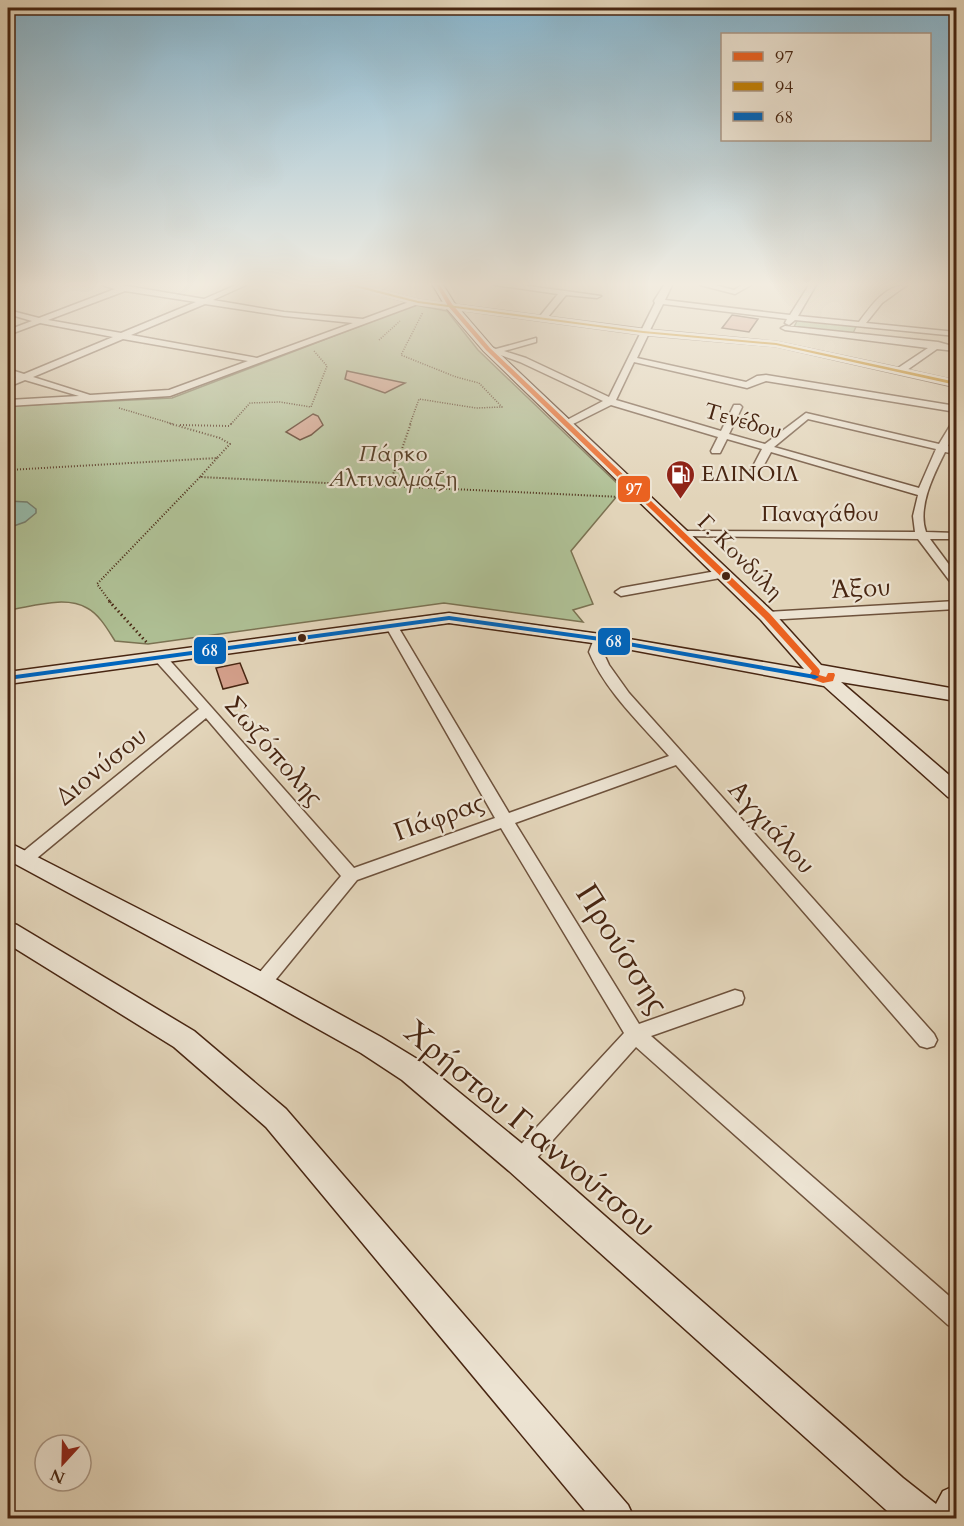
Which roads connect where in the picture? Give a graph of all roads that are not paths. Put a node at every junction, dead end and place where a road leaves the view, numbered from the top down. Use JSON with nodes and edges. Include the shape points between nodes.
{"nodes":[{"id":1,"x":73,"y":356,"type":"edge"},
{"id":2,"x":233,"y":356,"type":"edge"},
{"id":3,"x":273,"y":356,"type":"edge"},
{"id":4,"x":499,"y":356,"type":"edge"},
{"id":5,"x":511,"y":356,"type":"edge"},
{"id":6,"x":632,"y":356,"type":"edge"},
{"id":7,"x":832,"y":356,"type":"edge"},
{"id":8,"x":922,"y":356,"type":"edge"},
{"id":9,"x":631,"y":359,"type":"junction"},
{"id":10,"x":260,"y":361,"type":"junction"},
{"id":11,"x":900,"y":371,"type":"junction"},
{"id":12,"x":8,"y":372,"type":"edge"},
{"id":13,"x":24,"y":377,"type":"junction"},
{"id":14,"x":8,"y":384,"type":"edge"},
{"id":15,"x":957,"y":384,"type":"edge"},
{"id":16,"x":97,"y":399,"type":"junction"},
{"id":17,"x":610,"y":401,"type":"junction"},
{"id":18,"x":8,"y":403,"type":"edge"},
{"id":19,"x":737,"y":407,"type":"dead end"},
{"id":20,"x":957,"y":409,"type":"edge"},
{"id":21,"x":568,"y":423,"type":"junction"},
{"id":22,"x":957,"y":423,"type":"edge"},
{"id":23,"x":724,"y":436,"type":"junction"},
{"id":24,"x":941,"y":448,"type":"junction"},
{"id":25,"x":767,"y":449,"type":"junction"},
{"id":26,"x":716,"y":451,"type":"dead end"},
{"id":27,"x":957,"y":451,"type":"edge"},
{"id":28,"x":755,"y":472,"type":"dead end"},
{"id":29,"x":924,"y":492,"type":"junction"},
{"id":30,"x":684,"y":534,"type":"junction"},
{"id":31,"x":922,"y":534,"type":"junction"},
{"id":32,"x":957,"y":536,"type":"edge"},
{"id":33,"x":722,"y":573,"type":"junction"},
{"id":34,"x":957,"y":581,"type":"edge"},
{"id":35,"x":621,"y":592,"type":"dead end"},
{"id":36,"x":957,"y":605,"type":"edge"},
{"id":37,"x":767,"y":616,"type":"junction"},
{"id":38,"x":391,"y":625,"type":"junction"},
{"id":39,"x":782,"y":632,"type":"junction"},
{"id":40,"x":600,"y":639,"type":"junction"},
{"id":41,"x":154,"y":651,"type":"junction"},
{"id":42,"x":740,"y":663,"type":"junction"},
{"id":43,"x":823,"y":675,"type":"junction"},
{"id":44,"x":8,"y":678,"type":"edge"},
{"id":45,"x":957,"y":695,"type":"edge"},
{"id":46,"x":207,"y":710,"type":"junction"},
{"id":47,"x":677,"y":759,"type":"junction"},
{"id":48,"x":957,"y":792,"type":"edge"},
{"id":49,"x":505,"y":821,"type":"junction"},
{"id":50,"x":16,"y":854,"type":"edge"},
{"id":51,"x":351,"y":876,"type":"junction"},
{"id":52,"x":8,"y":932,"type":"edge"},
{"id":53,"x":261,"y":984,"type":"junction"},
{"id":54,"x":735,"y":998,"type":"dead end"},
{"id":55,"x":635,"y":1034,"type":"junction"},
{"id":56,"x":927,"y":1040,"type":"dead end"},
{"id":57,"x":520,"y":1161,"type":"junction"},
{"id":58,"x":957,"y":1317,"type":"edge"},
{"id":59,"x":957,"y":1504,"type":"edge"},
{"id":60,"x":615,"y":1518,"type":"edge"},
{"id":61,"x":924,"y":1518,"type":"edge"},
{"id":62,"x":949,"y":1518,"type":"edge"}],
"edges":[{"from":1,"to":13,"type":"street"},
{"from":2,"to":10,"type":"street"},
{"from":3,"to":10,"type":"street"},
{"from":4,"to":21,"type":"street","name":"Γ. Κονδύλη"},
{"from":5,"to":17,"type":"street","name":"Τενέδου"},
{"from":6,"to":9,"type":"street"},
{"from":7,"to":11,"type":"street"},
{"from":8,"to":11,"type":"street"},
{"from":9,"to":17,"type":"street"},
{"from":9,"to":20,"type":"street","via":[[747,385],[766,378]]},
{"from":10,"to":16,"type":"street","via":[[170,393]]},
{"from":11,"to":15,"type":"street"},
{"from":12,"to":13,"type":"street"},
{"from":13,"to":14,"type":"street"},
{"from":13,"to":16,"type":"street"},
{"from":16,"to":18,"type":"street"},
{"from":17,"to":21,"type":"street"},
{"from":17,"to":23,"type":"street","name":"Τενέδου"},
{"from":19,"to":23,"type":"street"},
{"from":21,"to":30,"type":"street","name":"Γ. Κονδύλη"},
{"from":22,"to":24,"type":"street"},
{"from":23,"to":25,"type":"street","name":"Τενέδου"},
{"from":23,"to":26,"type":"street"},
{"from":24,"to":25,"type":"street","via":[[806,416]]},
{"from":24,"to":27,"type":"street"},
{"from":24,"to":29,"type":"street"},
{"from":25,"to":28,"type":"street"},
{"from":25,"to":29,"type":"street","name":"Τενέδου"},
{"from":29,"to":31,"type":"street","via":[[918,518]]},
{"from":30,"to":31,"type":"street","name":"Παναγάθου"},
{"from":30,"to":33,"type":"street","name":"Γ. Κονδύλη"},
{"from":31,"to":32,"type":"street","name":"Παναγάθου"},
{"from":31,"to":34,"type":"street"},
{"from":33,"to":35,"type":"street"},
{"from":33,"to":37,"type":"street","name":"Γ. Κονδύλη"},
{"from":36,"to":37,"type":"street","name":"Άξου"},
{"from":37,"to":39,"type":"street","name":"Γ. Κονδύλη"},
{"from":38,"to":40,"type":"street","via":[[455,618]]},
{"from":38,"to":41,"type":"street"},
{"from":38,"to":49,"type":"street","name":"Προύσσης"},
{"from":39,"to":42,"type":"street","via":[[781,645],[773,654]]},
{"from":39,"to":43,"type":"street","name":"Γ. Κονδύλη"},
{"from":40,"to":42,"type":"street"},
{"from":40,"to":47,"type":"street","name":"Αγχιάλου","via":[[596,652],[602,666]]},
{"from":41,"to":44,"type":"street"},
{"from":41,"to":46,"type":"street","name":"Σωζόπολης"},
{"from":42,"to":43,"type":"street"},
{"from":43,"to":45,"type":"street"},
{"from":43,"to":48,"type":"street"},
{"from":46,"to":50,"type":"street","name":"Διονύσου"},
{"from":46,"to":51,"type":"street","name":"Σωζόπολης"},
{"from":47,"to":49,"type":"street","name":"Πάφρας"},
{"from":47,"to":56,"type":"street","name":"Αγχιάλου"},
{"from":49,"to":51,"type":"street","name":"Πάφρας"},
{"from":49,"to":55,"type":"street","name":"Προύσσης"},
{"from":50,"to":53,"type":"street","name":"Χρήστου Γιαννούτσου"},
{"from":51,"to":53,"type":"street"},
{"from":52,"to":60,"type":"street","via":[[184,1039],[276,1118]]},
{"from":53,"to":57,"type":"street","name":"Χρήστου Γιαννούτσου","via":[[411,1071]]},
{"from":54,"to":55,"type":"street"},
{"from":55,"to":57,"type":"street"},
{"from":55,"to":58,"type":"street","name":"Προύσσης"},
{"from":57,"to":61,"type":"street","name":"Χρήστου Γιαννούτσου"},
{"from":59,"to":62,"type":"street"}]}
